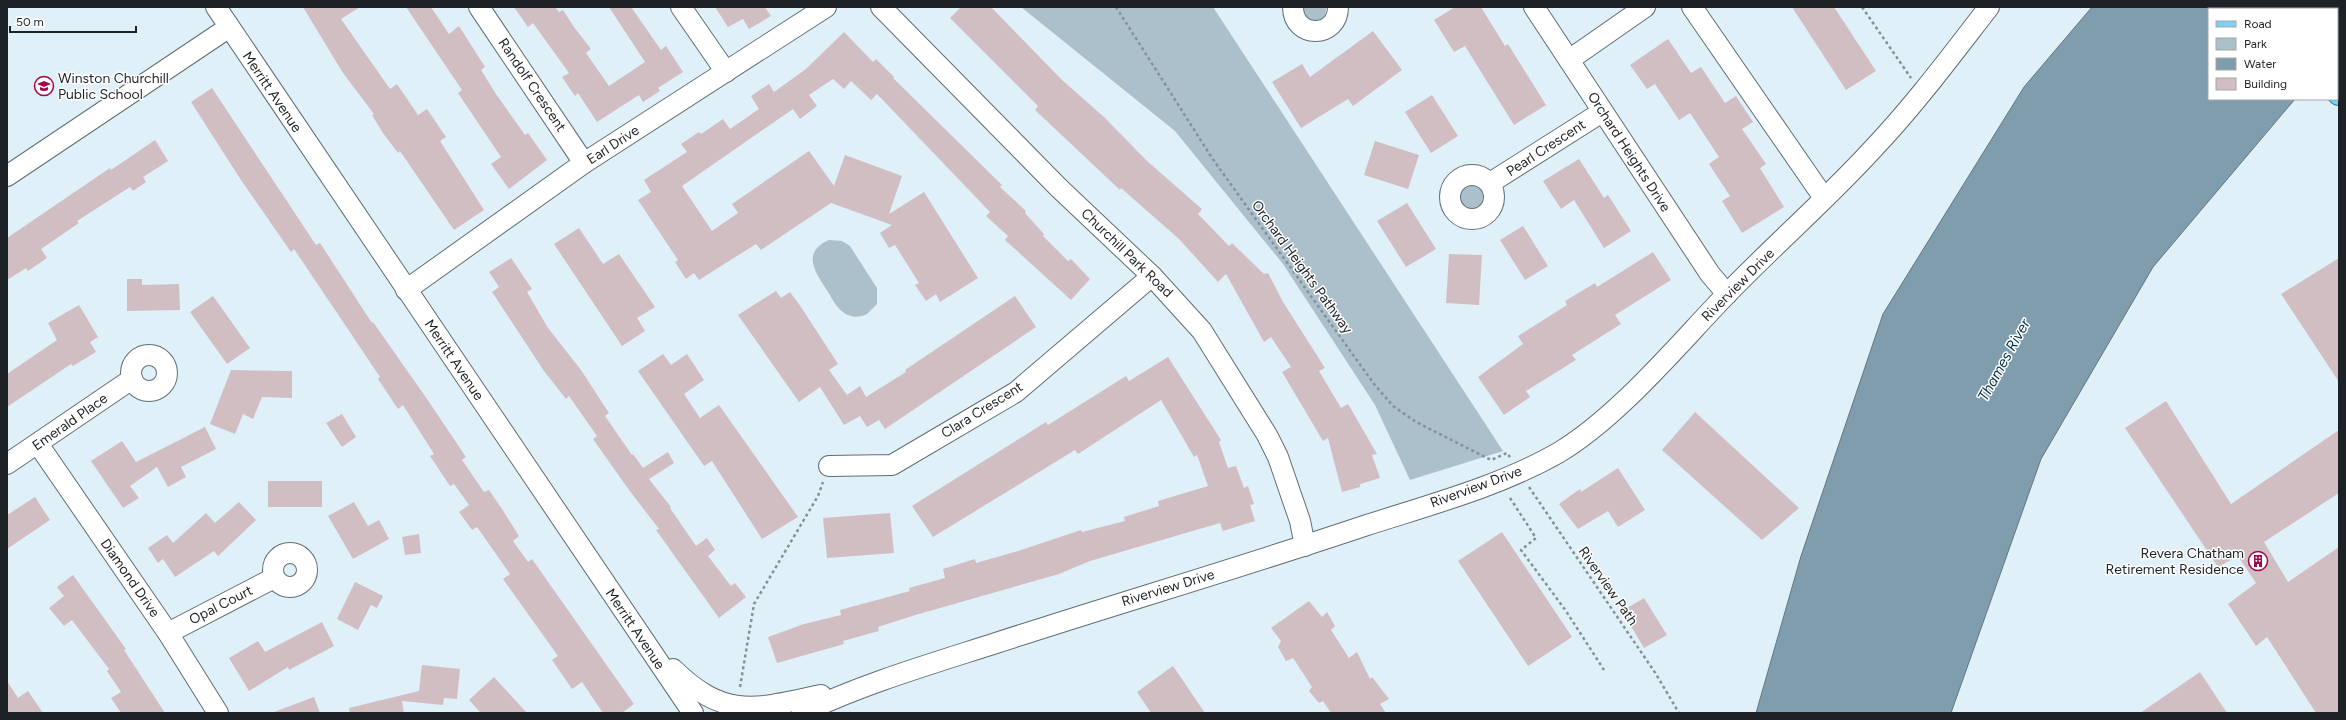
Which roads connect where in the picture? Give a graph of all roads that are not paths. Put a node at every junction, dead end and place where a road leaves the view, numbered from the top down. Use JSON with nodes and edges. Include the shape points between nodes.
{"nodes":[{"id":1,"x":216,"y":7,"type":"edge"},
{"id":2,"x":479,"y":7,"type":"edge"},
{"id":3,"x":681,"y":7,"type":"edge"},
{"id":4,"x":826,"y":7,"type":"edge"},
{"id":5,"x":881,"y":7,"type":"edge"},
{"id":6,"x":1293,"y":7,"type":"edge"},
{"id":7,"x":1338,"y":7,"type":"edge"},
{"id":8,"x":1534,"y":7,"type":"edge"},
{"id":9,"x":1645,"y":7,"type":"edge"},
{"id":10,"x":1692,"y":7,"type":"edge"},
{"id":11,"x":1989,"y":7,"type":"edge"},
{"id":12,"x":228,"y":28,"type":"junction"},
{"id":13,"x":1569,"y":60,"type":"junction"},
{"id":14,"x":726,"y":72,"type":"junction"},
{"id":15,"x":1602,"y":112,"type":"junction"},
{"id":16,"x":584,"y":163,"type":"junction"},
{"id":17,"x":7,"y":176,"type":"edge"},
{"id":18,"x":1490,"y":184,"type":"dead end"},
{"id":19,"x":1824,"y":198,"type":"junction"},
{"id":20,"x":1152,"y":276,"type":"junction"},
{"id":21,"x":406,"y":290,"type":"junction"},
{"id":22,"x":1727,"y":294,"type":"junction"},
{"id":23,"x":132,"y":379,"type":"dead end"},
{"id":24,"x":38,"y":444,"type":"junction"},
{"id":25,"x":7,"y":464,"type":"edge"},
{"id":26,"x":829,"y":466,"type":"road end"},
{"id":27,"x":1305,"y":546,"type":"junction"},
{"id":28,"x":274,"y":578,"type":"dead end"},
{"id":29,"x":168,"y":633,"type":"junction"},
{"id":30,"x":648,"y":646,"type":"junction"},
{"id":31,"x":858,"y":688,"type":"junction"},
{"id":32,"x":218,"y":713,"type":"edge"},
{"id":33,"x":693,"y":713,"type":"edge"},
{"id":34,"x":802,"y":713,"type":"edge"}],
"edges":[{"from":1,"to":12,"type":"street","name":"Merritt Avenue"},
{"from":2,"to":16,"type":"street","name":"Randolf Crescent"},
{"from":3,"to":14,"type":"street"},
{"from":4,"to":14,"type":"street","name":"Earl Drive"},
{"from":5,"to":20,"type":"street","name":"Churchill Park Road","via":[[1059,188]]},
{"from":6,"to":7,"type":"street","via":[[1298,24],[1315,32],[1332,25],[1338,14]]},
{"from":8,"to":13,"type":"street","name":"Orchard Heights Drive"},
{"from":9,"to":13,"type":"street"},
{"from":10,"to":19,"type":"street"},
{"from":11,"to":19,"type":"street","name":"Riverview Drive","via":[[1922,94],[1871,152]]},
{"from":12,"to":17,"type":"street"},
{"from":12,"to":21,"type":"street","name":"Merritt Avenue"},
{"from":13,"to":15,"type":"street","name":"Orchard Heights Drive"},
{"from":14,"to":16,"type":"street","name":"Earl Drive"},
{"from":15,"to":18,"type":"street","name":"Pearl Crescent"},
{"from":15,"to":22,"type":"street","name":"Orchard Heights Drive","via":[[1710,274]]},
{"from":16,"to":21,"type":"street","name":"Earl Drive"},
{"from":19,"to":22,"type":"street","name":"Riverview Drive"},
{"from":20,"to":26,"type":"street","name":"Clara Crescent","via":[[1016,392],[892,465]]},
{"from":20,"to":27,"type":"street","name":"Churchill Park Road","via":[[1202,331],[1268,435],[1298,515]]},
{"from":21,"to":30,"type":"street","name":"Merritt Avenue"},
{"from":22,"to":27,"type":"street","name":"Riverview Drive","via":[[1661,364],[1601,420],[1560,451],[1519,472],[1472,490]]},
{"from":23,"to":24,"type":"street","name":"Emerald Place"},
{"from":24,"to":25,"type":"street","name":"Emerald Place"},
{"from":24,"to":29,"type":"street","name":"Diamond Drive"},
{"from":27,"to":31,"type":"street","name":"Riverview Drive","via":[[1153,592]]},
{"from":28,"to":29,"type":"street","name":"Opal Court"},
{"from":29,"to":32,"type":"street","name":"Diamond Drive"},
{"from":30,"to":31,"type":"street","via":[[698,692],[730,706],[764,708]]},
{"from":30,"to":33,"type":"street","name":"Merritt Avenue"},
{"from":31,"to":34,"type":"street","name":"Riverview Drive"}]}
